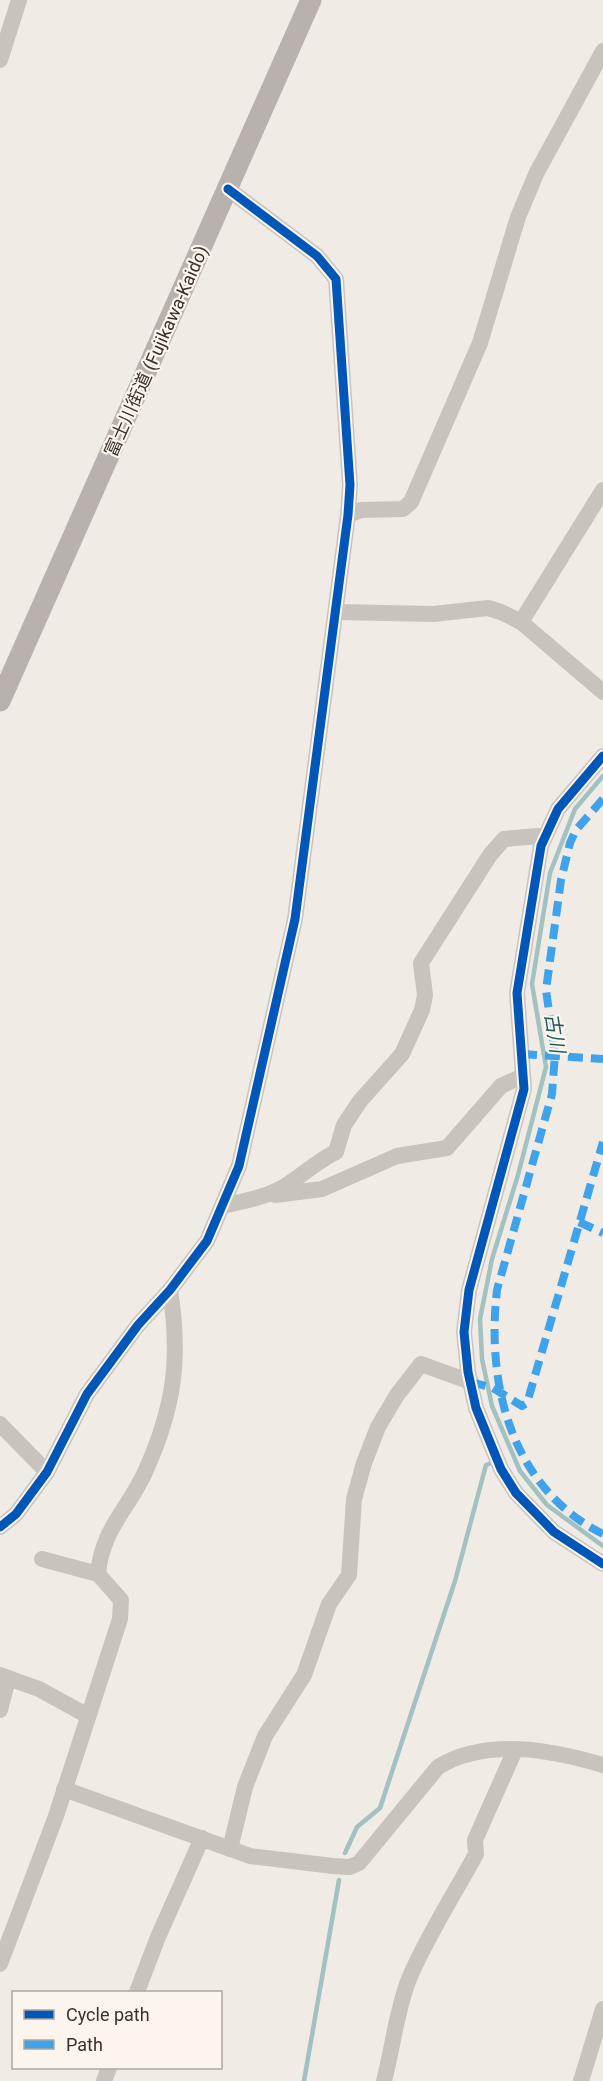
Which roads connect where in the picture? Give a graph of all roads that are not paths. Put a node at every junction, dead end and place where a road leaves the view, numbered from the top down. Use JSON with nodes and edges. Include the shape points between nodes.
{"nodes":[{"id":1,"x":19,"y":0,"type":"edge"},
{"id":2,"x":311,"y":0,"type":"edge"},
{"id":3,"x":603,"y":51,"type":"edge"},
{"id":4,"x":0,"y":60,"type":"edge"},
{"id":5,"x":228,"y":189,"type":"junction"},
{"id":6,"x":603,"y":490,"type":"edge"},
{"id":7,"x":348,"y":515,"type":"junction"},
{"id":8,"x":337,"y":612,"type":"junction"},
{"id":9,"x":521,"y":622,"type":"junction"},
{"id":10,"x":603,"y":692,"type":"edge"},
{"id":11,"x":0,"y":701,"type":"edge"},
{"id":12,"x":602,"y":760,"type":"edge"},
{"id":13,"x":538,"y":836,"type":"dead end"},
{"id":14,"x":523,"y":1076,"type":"junction"},
{"id":15,"x":256,"y":1198,"type":"junction"},
{"id":16,"x":223,"y":1206,"type":"junction"},
{"id":17,"x":170,"y":1290,"type":"junction"},
{"id":18,"x":471,"y":1382,"type":"junction"},
{"id":19,"x":0,"y":1424,"type":"edge"},
{"id":20,"x":47,"y":1472,"type":"junction"},
{"id":21,"x":0,"y":1527,"type":"edge"},
{"id":22,"x":42,"y":1559,"type":"dead end"},
{"id":23,"x":603,"y":1564,"type":"edge"},
{"id":24,"x":98,"y":1574,"type":"junction"},
{"id":25,"x":4,"y":1677,"type":"edge"},
{"id":26,"x":0,"y":1710,"type":"edge"},
{"id":27,"x":88,"y":1716,"type":"junction"},
{"id":28,"x":515,"y":1750,"type":"junction"},
{"id":29,"x":603,"y":1765,"type":"edge"},
{"id":30,"x":64,"y":1789,"type":"junction"},
{"id":31,"x":202,"y":1838,"type":"junction"},
{"id":32,"x":230,"y":1849,"type":"junction"},
{"id":33,"x":0,"y":1964,"type":"edge"},
{"id":34,"x":136,"y":1991,"type":"edge"},
{"id":35,"x":602,"y":2018,"type":"edge"},
{"id":36,"x":384,"y":2081,"type":"edge"},
{"id":37,"x":581,"y":2081,"type":"edge"}],
"edges":[{"from":1,"to":4,"type":"street"},
{"from":2,"to":5,"type":"main road","name":"富士川街道 (Fujikawa-Kaido)"},
{"from":3,"to":7,"type":"street","via":[[537,172],[518,217],[480,343],[411,502],[404,509],[361,510]]},
{"from":5,"to":7,"type":"street","via":[[317,256],[336,279],[350,485]]},
{"from":5,"to":11,"type":"main road","name":"富士川街道 (Fujikawa-Kaido)"},
{"from":6,"to":9,"type":"street"},
{"from":7,"to":8,"type":"street"},
{"from":8,"to":9,"type":"street","via":[[433,614],[488,608]]},
{"from":8,"to":16,"type":"street","via":[[295,919],[239,1166]]},
{"from":9,"to":10,"type":"street"},
{"from":12,"to":14,"type":"street","via":[[558,808],[541,846],[518,986]]},
{"from":13,"to":15,"type":"street","via":[[504,839],[490,855],[421,963],[425,995],[422,1010],[402,1054],[349,1117],[336,1152],[317,1161],[284,1187]]},
{"from":14,"to":15,"type":"street","via":[[501,1086],[447,1148],[397,1156],[322,1189]]},
{"from":14,"to":18,"type":"street","via":[[519,1112],[469,1290],[464,1332]]},
{"from":15,"to":16,"type":"street"},
{"from":16,"to":17,"type":"street","via":[[207,1241]]},
{"from":17,"to":20,"type":"street","via":[[138,1325],[87,1394]]},
{"from":17,"to":24,"type":"street","via":[[177,1357],[171,1396],[145,1472],[114,1520],[99,1557]]},
{"from":18,"to":23,"type":"street","via":[[484,1433],[516,1493],[554,1532]]},
{"from":18,"to":32,"type":"street","via":[[421,1364],[378,1427],[354,1499],[349,1575],[325,1612],[304,1675],[265,1736],[245,1787]]},
{"from":19,"to":20,"type":"street"},
{"from":20,"to":21,"type":"street","via":[[16,1514]]},
{"from":22,"to":24,"type":"street"},
{"from":24,"to":27,"type":"street","via":[[121,1600],[120,1619]]},
{"from":25,"to":26,"type":"street"},
{"from":25,"to":27,"type":"street","via":[[39,1689]]},
{"from":27,"to":30,"type":"street"},
{"from":28,"to":29,"type":"street","via":[[534,1748]]},
{"from":28,"to":32,"type":"street","via":[[475,1753],[453,1758],[438,1767],[359,1863],[350,1867],[292,1863]]},
{"from":28,"to":36,"type":"street","via":[[475,1840],[476,1854],[410,1978],[396,2020],[397,2032]]},
{"from":30,"to":31,"type":"street"},
{"from":30,"to":33,"type":"street"},
{"from":31,"to":32,"type":"street"},
{"from":31,"to":34,"type":"street"},
{"from":35,"to":37,"type":"street"}]}
